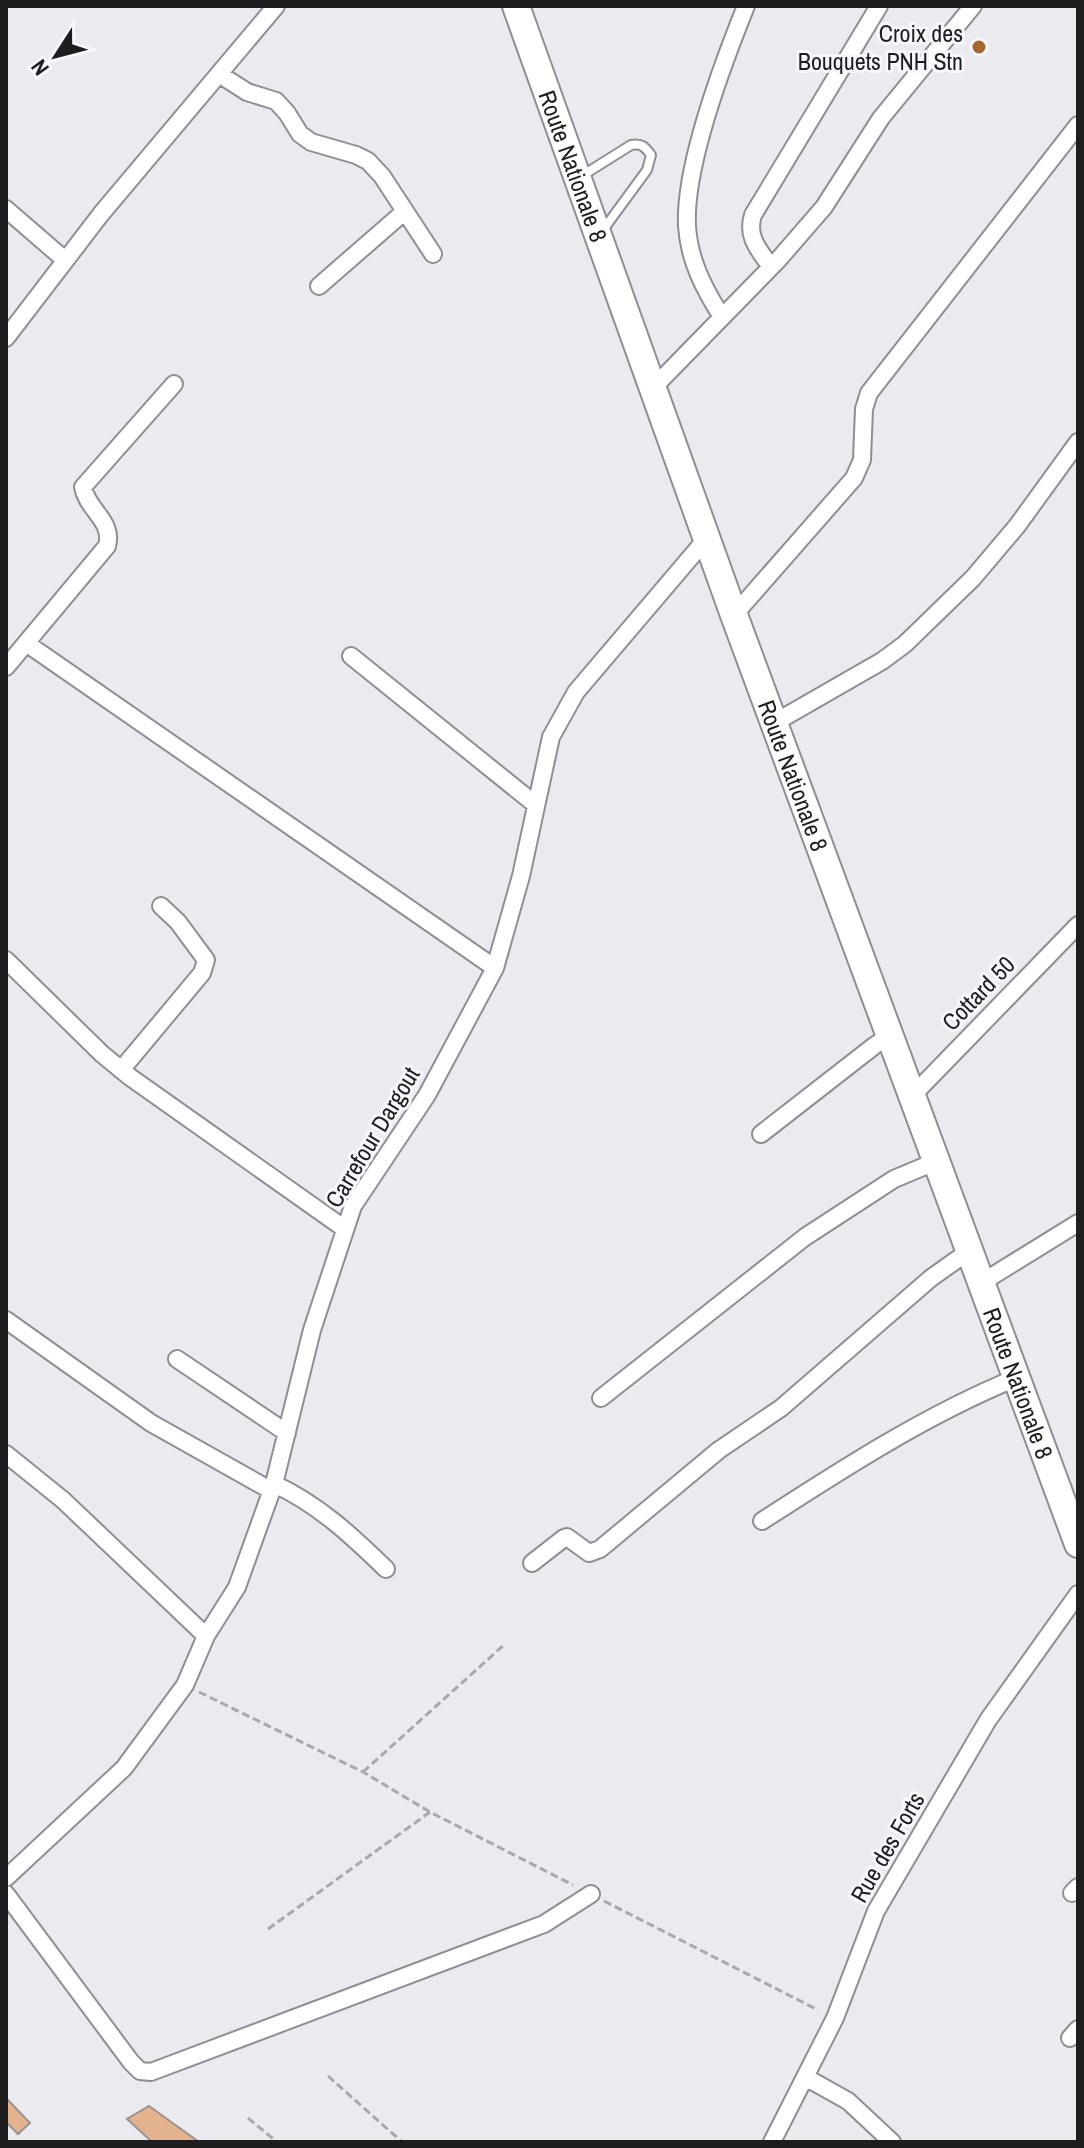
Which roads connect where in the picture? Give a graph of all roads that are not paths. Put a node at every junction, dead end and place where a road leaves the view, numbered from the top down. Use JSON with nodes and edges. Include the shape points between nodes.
{"nodes":[{"id":1,"x":276,"y":6,"type":"edge"},
{"id":2,"x":516,"y":6,"type":"edge"},
{"id":3,"x":746,"y":6,"type":"edge"},
{"id":4,"x":879,"y":6,"type":"edge"},
{"id":5,"x":973,"y":6,"type":"edge"},
{"id":6,"x":219,"y":74,"type":"junction"},
{"id":7,"x":1078,"y":125,"type":"edge"},
{"id":8,"x":577,"y":178,"type":"junction"},
{"id":9,"x":6,"y":209,"type":"edge"},
{"id":10,"x":404,"y":212,"type":"junction"},
{"id":11,"x":598,"y":237,"type":"junction"},
{"id":12,"x":433,"y":254,"type":"dead end"},
{"id":13,"x":65,"y":260,"type":"junction"},
{"id":14,"x":771,"y":267,"type":"junction"},
{"id":15,"x":319,"y":286,"type":"dead end"},
{"id":16,"x":722,"y":317,"type":"junction"},
{"id":17,"x":6,"y":338,"type":"edge"},
{"id":18,"x":174,"y":384,"type":"dead end"},
{"id":19,"x":652,"y":389,"type":"junction"},
{"id":20,"x":1078,"y":442,"type":"edge"},
{"id":21,"x":707,"y":538,"type":"junction"},
{"id":22,"x":734,"y":615,"type":"junction"},
{"id":23,"x":26,"y":643,"type":"junction"},
{"id":24,"x":351,"y":656,"type":"dead end"},
{"id":25,"x":6,"y":667,"type":"edge"},
{"id":26,"x":774,"y":723,"type":"junction"},
{"id":27,"x":536,"y":805,"type":"junction"},
{"id":28,"x":161,"y":906,"type":"dead end"},
{"id":29,"x":1078,"y":925,"type":"edge"},
{"id":30,"x":6,"y":960,"type":"edge"},
{"id":31,"x":495,"y":968,"type":"junction"},
{"id":32,"x":890,"y":1035,"type":"junction"},
{"id":33,"x":121,"y":1070,"type":"junction"},
{"id":34,"x":913,"y":1095,"type":"junction"},
{"id":35,"x":761,"y":1134,"type":"dead end"},
{"id":36,"x":937,"y":1161,"type":"junction"},
{"id":37,"x":1078,"y":1223,"type":"edge"},
{"id":38,"x":345,"y":1229,"type":"junction"},
{"id":39,"x":969,"y":1251,"type":"junction"},
{"id":40,"x":981,"y":1283,"type":"junction"},
{"id":41,"x":6,"y":1320,"type":"edge"},
{"id":42,"x":177,"y":1359,"type":"dead end"},
{"id":43,"x":1016,"y":1378,"type":"junction"},
{"id":44,"x":601,"y":1398,"type":"dead end"},
{"id":45,"x":287,"y":1433,"type":"junction"},
{"id":46,"x":6,"y":1454,"type":"edge"},
{"id":47,"x":273,"y":1488,"type":"junction"},
{"id":48,"x":762,"y":1521,"type":"dead end"},
{"id":49,"x":1078,"y":1544,"type":"edge"},
{"id":50,"x":532,"y":1563,"type":"dead end"},
{"id":51,"x":386,"y":1569,"type":"dead end"},
{"id":52,"x":1078,"y":1594,"type":"edge"},
{"id":53,"x":206,"y":1636,"type":"junction"},
{"id":54,"x":6,"y":1878,"type":"edge"},
{"id":55,"x":6,"y":1894,"type":"edge"},
{"id":56,"x":591,"y":1894,"type":"road end"},
{"id":57,"x":805,"y":2077,"type":"junction"},
{"id":58,"x":772,"y":2142,"type":"edge"},
{"id":59,"x":892,"y":2142,"type":"edge"}],
"edges":[{"from":1,"to":6,"type":"street"},
{"from":2,"to":8,"type":"main road","name":"Route Nationale 8"},
{"from":3,"to":16,"type":"street","via":[[691,179],[687,226],[703,288]]},
{"from":4,"to":14,"type":"street","via":[[753,215],[751,238]]},
{"from":5,"to":14,"type":"street","via":[[881,118],[824,207]]},
{"from":6,"to":10,"type":"street","via":[[247,92],[276,101],[311,142],[368,161]]},
{"from":6,"to":13,"type":"street"},
{"from":7,"to":22,"type":"street","via":[[869,393],[862,460],[854,478]]},
{"from":8,"to":11,"type":"main road","name":"Route Nationale 8"},
{"from":8,"to":11,"type":"lane","via":[[631,145],[644,146],[651,155],[647,170]]},
{"from":9,"to":13,"type":"street"},
{"from":10,"to":12,"type":"street"},
{"from":10,"to":15,"type":"street"},
{"from":11,"to":19,"type":"main road","name":"Route Nationale 8"},
{"from":13,"to":17,"type":"street"},
{"from":14,"to":16,"type":"street"},
{"from":16,"to":19,"type":"street"},
{"from":18,"to":23,"type":"street","via":[[83,487],[108,527],[107,546]]},
{"from":19,"to":21,"type":"main road","name":"Route Nationale 8"},
{"from":20,"to":26,"type":"street","via":[[991,557],[905,644]]},
{"from":21,"to":22,"type":"main road","name":"Route Nationale 8"},
{"from":21,"to":27,"type":"street","name":"Carrefour Dargout","via":[[576,692],[551,737]]},
{"from":22,"to":26,"type":"main road","name":"Route Nationale 8"},
{"from":23,"to":25,"type":"street"},
{"from":23,"to":31,"type":"street"},
{"from":24,"to":27,"type":"street"},
{"from":26,"to":32,"type":"main road","name":"Route Nationale 8"},
{"from":27,"to":31,"type":"street","name":"Carrefour Dargout"},
{"from":28,"to":33,"type":"street","via":[[206,960],[202,973]]},
{"from":29,"to":34,"type":"street","name":"Cottard 50"},
{"from":30,"to":33,"type":"street"},
{"from":31,"to":38,"type":"street","name":"Carrefour Dargout","via":[[427,1095],[353,1206]]},
{"from":32,"to":34,"type":"main road","name":"Route Nationale 8"},
{"from":32,"to":35,"type":"street"},
{"from":33,"to":38,"type":"street"},
{"from":34,"to":36,"type":"main road","name":"Route Nationale 8"},
{"from":36,"to":39,"type":"main road","name":"Route Nationale 8"},
{"from":36,"to":44,"type":"street","via":[[894,1179],[805,1237]]},
{"from":37,"to":40,"type":"street"},
{"from":38,"to":45,"type":"street","name":"Carrefour Dargout","via":[[312,1330]]},
{"from":39,"to":40,"type":"main road","name":"Route Nationale 8"},
{"from":39,"to":50,"type":"street","via":[[781,1408],[719,1450],[600,1549],[589,1553],[567,1537]]},
{"from":40,"to":43,"type":"main road","name":"Route Nationale 8"},
{"from":41,"to":47,"type":"street","via":[[151,1423]]},
{"from":42,"to":45,"type":"street"},
{"from":43,"to":48,"type":"street","via":[[913,1428]]},
{"from":43,"to":49,"type":"main road","name":"Route Nationale 8"},
{"from":45,"to":47,"type":"street","name":"Carrefour Dargout"},
{"from":46,"to":53,"type":"street","via":[[63,1500]]},
{"from":47,"to":51,"type":"street","via":[[301,1496]]},
{"from":47,"to":53,"type":"street","name":"Carrefour Dargout","via":[[237,1587]]},
{"from":52,"to":57,"type":"street","name":"Rue des Forts","via":[[988,1720],[876,1911],[835,2018]]},
{"from":53,"to":54,"type":"street","name":"Carrefour Dargout","via":[[185,1685],[124,1768]]},
{"from":55,"to":56,"type":"street","via":[[131,2062],[140,2071],[151,2072],[544,1924]]},
{"from":57,"to":58,"type":"street","name":"Rue des Forts"},
{"from":57,"to":59,"type":"street","via":[[848,2101]]}]}
